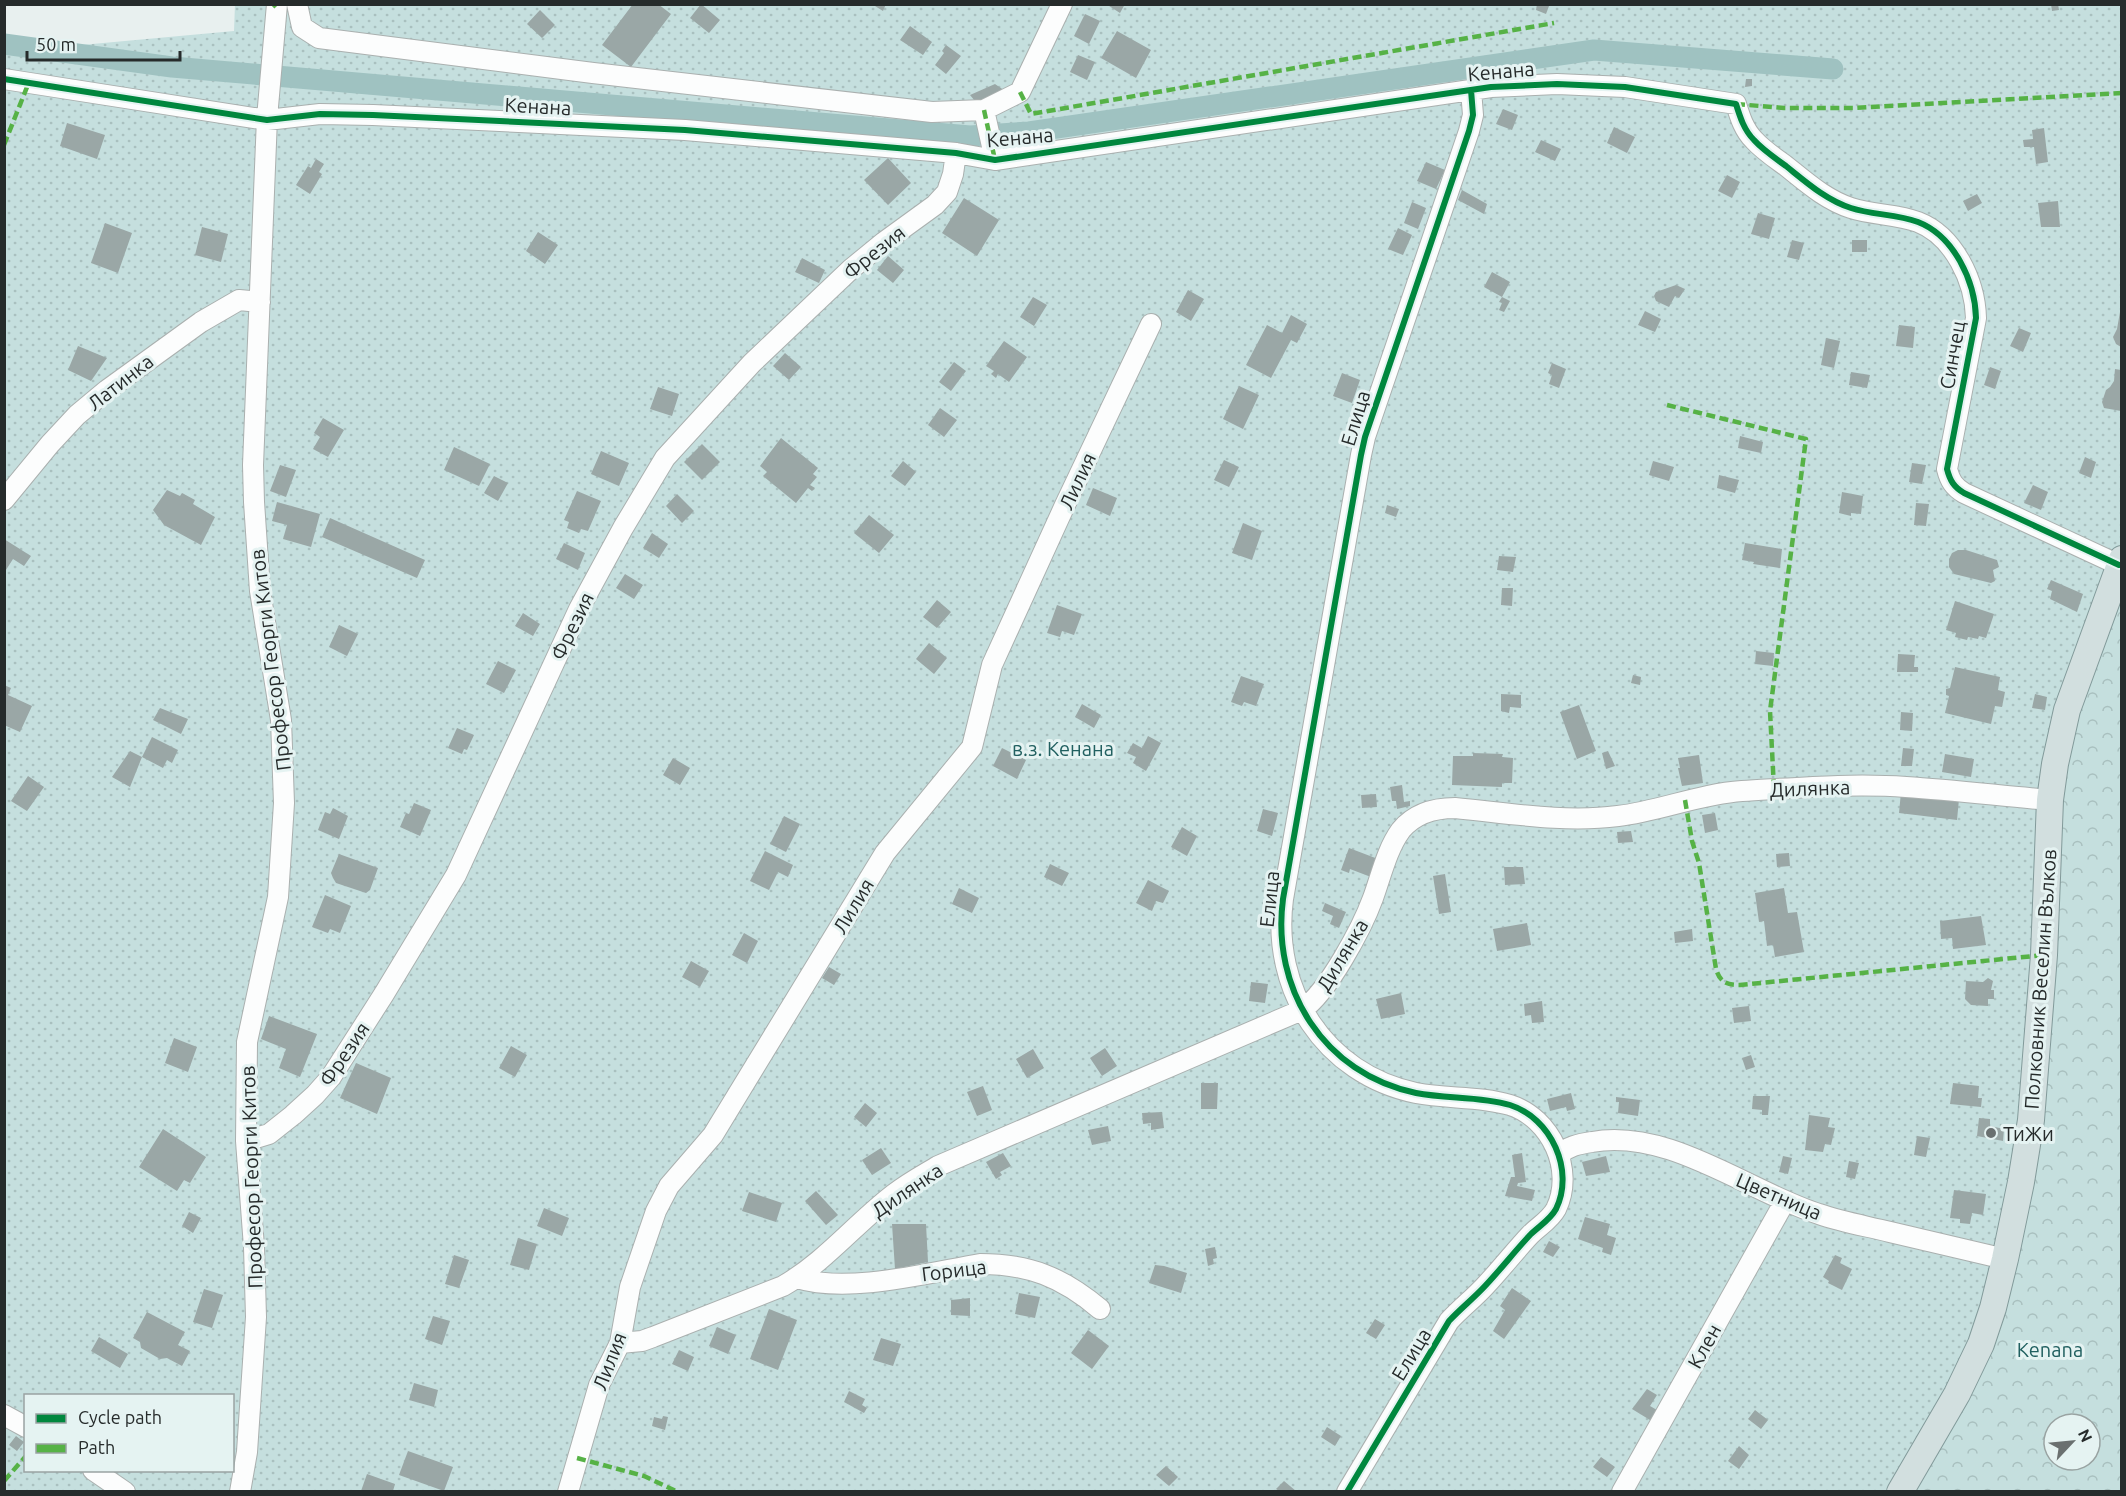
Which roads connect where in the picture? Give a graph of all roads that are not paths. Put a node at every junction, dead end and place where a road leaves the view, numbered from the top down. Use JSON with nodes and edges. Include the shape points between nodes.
{"nodes":[{"id":1,"x":277,"y":4,"type":"edge"},
{"id":2,"x":297,"y":4,"type":"edge"},
{"id":3,"x":1062,"y":4,"type":"edge"},
{"id":4,"x":4,"y":79,"type":"edge"},
{"id":5,"x":1471,"y":90,"type":"junction"},
{"id":6,"x":1736,"y":104,"type":"joint"},
{"id":7,"x":984,"y":110,"type":"junction"},
{"id":8,"x":267,"y":119,"type":"junction"},
{"id":9,"x":956,"y":153,"type":"junction"},
{"id":10,"x":994,"y":160,"type":"junction"},
{"id":11,"x":260,"y":302,"type":"junction"},
{"id":12,"x":1151,"y":324,"type":"dead end"},
{"id":13,"x":4,"y":500,"type":"edge"},
{"id":14,"x":2120,"y":562,"type":"edge"},
{"id":15,"x":2050,"y":800,"type":"junction"},
{"id":16,"x":1302,"y":1010,"type":"junction"},
{"id":17,"x":246,"y":1141,"type":"junction"},
{"id":18,"x":1559,"y":1155,"type":"junction"},
{"id":19,"x":1785,"y":1201,"type":"junction"},
{"id":20,"x":2005,"y":1259,"type":"junction"},
{"id":21,"x":798,"y":1278,"type":"junction"},
{"id":22,"x":1100,"y":1309,"type":"dead end"},
{"id":23,"x":620,"y":1343,"type":"junction"},
{"id":24,"x":4,"y":1415,"type":"edge"},
{"id":25,"x":24,"y":1426,"type":"edge"},
{"id":26,"x":96,"y":1472,"type":"edge"},
{"id":27,"x":125,"y":1491,"type":"edge"},
{"id":28,"x":240,"y":1491,"type":"edge"},
{"id":29,"x":568,"y":1491,"type":"edge"},
{"id":30,"x":1347,"y":1491,"type":"edge"},
{"id":31,"x":1622,"y":1491,"type":"edge"},
{"id":32,"x":1900,"y":1491,"type":"edge"}],
"edges":[{"from":1,"to":8,"type":"street","name":"Професор Георги Китов"},
{"from":2,"to":7,"type":"street","name":"Кенана","via":[[302,27],[319,38],[932,112]]},
{"from":3,"to":7,"type":"street","name":"Кенана","via":[[1020,92]]},
{"from":4,"to":8,"type":"street","name":"Кенана"},
{"from":5,"to":6,"type":"street","name":"Кенана","via":[[1584,84]]},
{"from":5,"to":10,"type":"street","name":"Кенана"},
{"from":5,"to":16,"type":"street","name":"Елица","via":[[1473,115],[1469,132],[1361,455],[1281,917],[1285,968]]},
{"from":6,"to":14,"type":"street","name":"Синчец","via":[[1753,139],[1817,191],[1871,214],[1917,222],[1935,231],[1957,255],[1976,318],[1947,469],[1950,482],[1964,493]]},
{"from":7,"to":10,"type":"street"},
{"from":8,"to":9,"type":"street","name":"Кенана","via":[[373,115],[662,129]]},
{"from":8,"to":11,"type":"street","name":"Професор Георги Китов"},
{"from":9,"to":10,"type":"street","name":"Кенана"},
{"from":9,"to":17,"type":"street","name":"Фрезия","via":[[946,192],[935,206],[850,270],[752,363],[665,458],[579,609],[456,875],[384,994],[332,1077],[269,1134]]},
{"from":11,"to":13,"type":"street","name":"Латинка","via":[[239,300],[192,328],[107,390],[77,415]]},
{"from":11,"to":17,"type":"street","name":"Професор Георги Китов","via":[[254,502],[260,591],[281,720],[284,802],[278,897],[247,1042]]},
{"from":12,"to":23,"type":"street","name":"Лилия","via":[[992,665],[972,747],[885,853],[713,1135],[669,1186],[630,1287]]},
{"from":14,"to":15,"type":"main road","name":"Полковник Веселин Вълков","via":[[2067,710]]},
{"from":15,"to":16,"type":"street","name":"Дилянка","via":[[1857,786],[1720,793],[1606,817],[1434,810],[1414,818],[1397,837],[1361,925],[1320,994]]},
{"from":15,"to":20,"type":"main road","name":"Полковник Веселин Вълков","via":[[2044,955],[2032,1108]]},
{"from":16,"to":18,"type":"street","name":"Елица","via":[[1326,1043],[1368,1075],[1416,1093],[1513,1106],[1543,1126]]},
{"from":16,"to":21,"type":"street","name":"Дилянка","via":[[938,1166],[895,1193]]},
{"from":17,"to":28,"type":"street","name":"Професор Георги Китов","via":[[256,1317],[248,1441]]},
{"from":18,"to":19,"type":"street","name":"Цветница","via":[[1566,1148],[1598,1141],[1649,1143]]},
{"from":18,"to":30,"type":"street","name":"Елица","via":[[1562,1180],[1556,1209],[1449,1321]]},
{"from":19,"to":20,"type":"street","name":"Цветница","via":[[1838,1220]]},
{"from":19,"to":31,"type":"street","name":"Клен"},
{"from":20,"to":32,"type":"main road","name":"Полковник Веселин Вълков","via":[[1981,1344],[1952,1404]]},
{"from":21,"to":22,"type":"street","name":"Горица","via":[[814,1283],[847,1284],[999,1264],[1053,1277],[1079,1291]]},
{"from":21,"to":23,"type":"street","name":"Дилянка","via":[[653,1337]]},
{"from":23,"to":29,"type":"street","name":"Лилия","via":[[599,1385]]},
{"from":24,"to":25,"type":"street"},
{"from":26,"to":27,"type":"street"}]}
